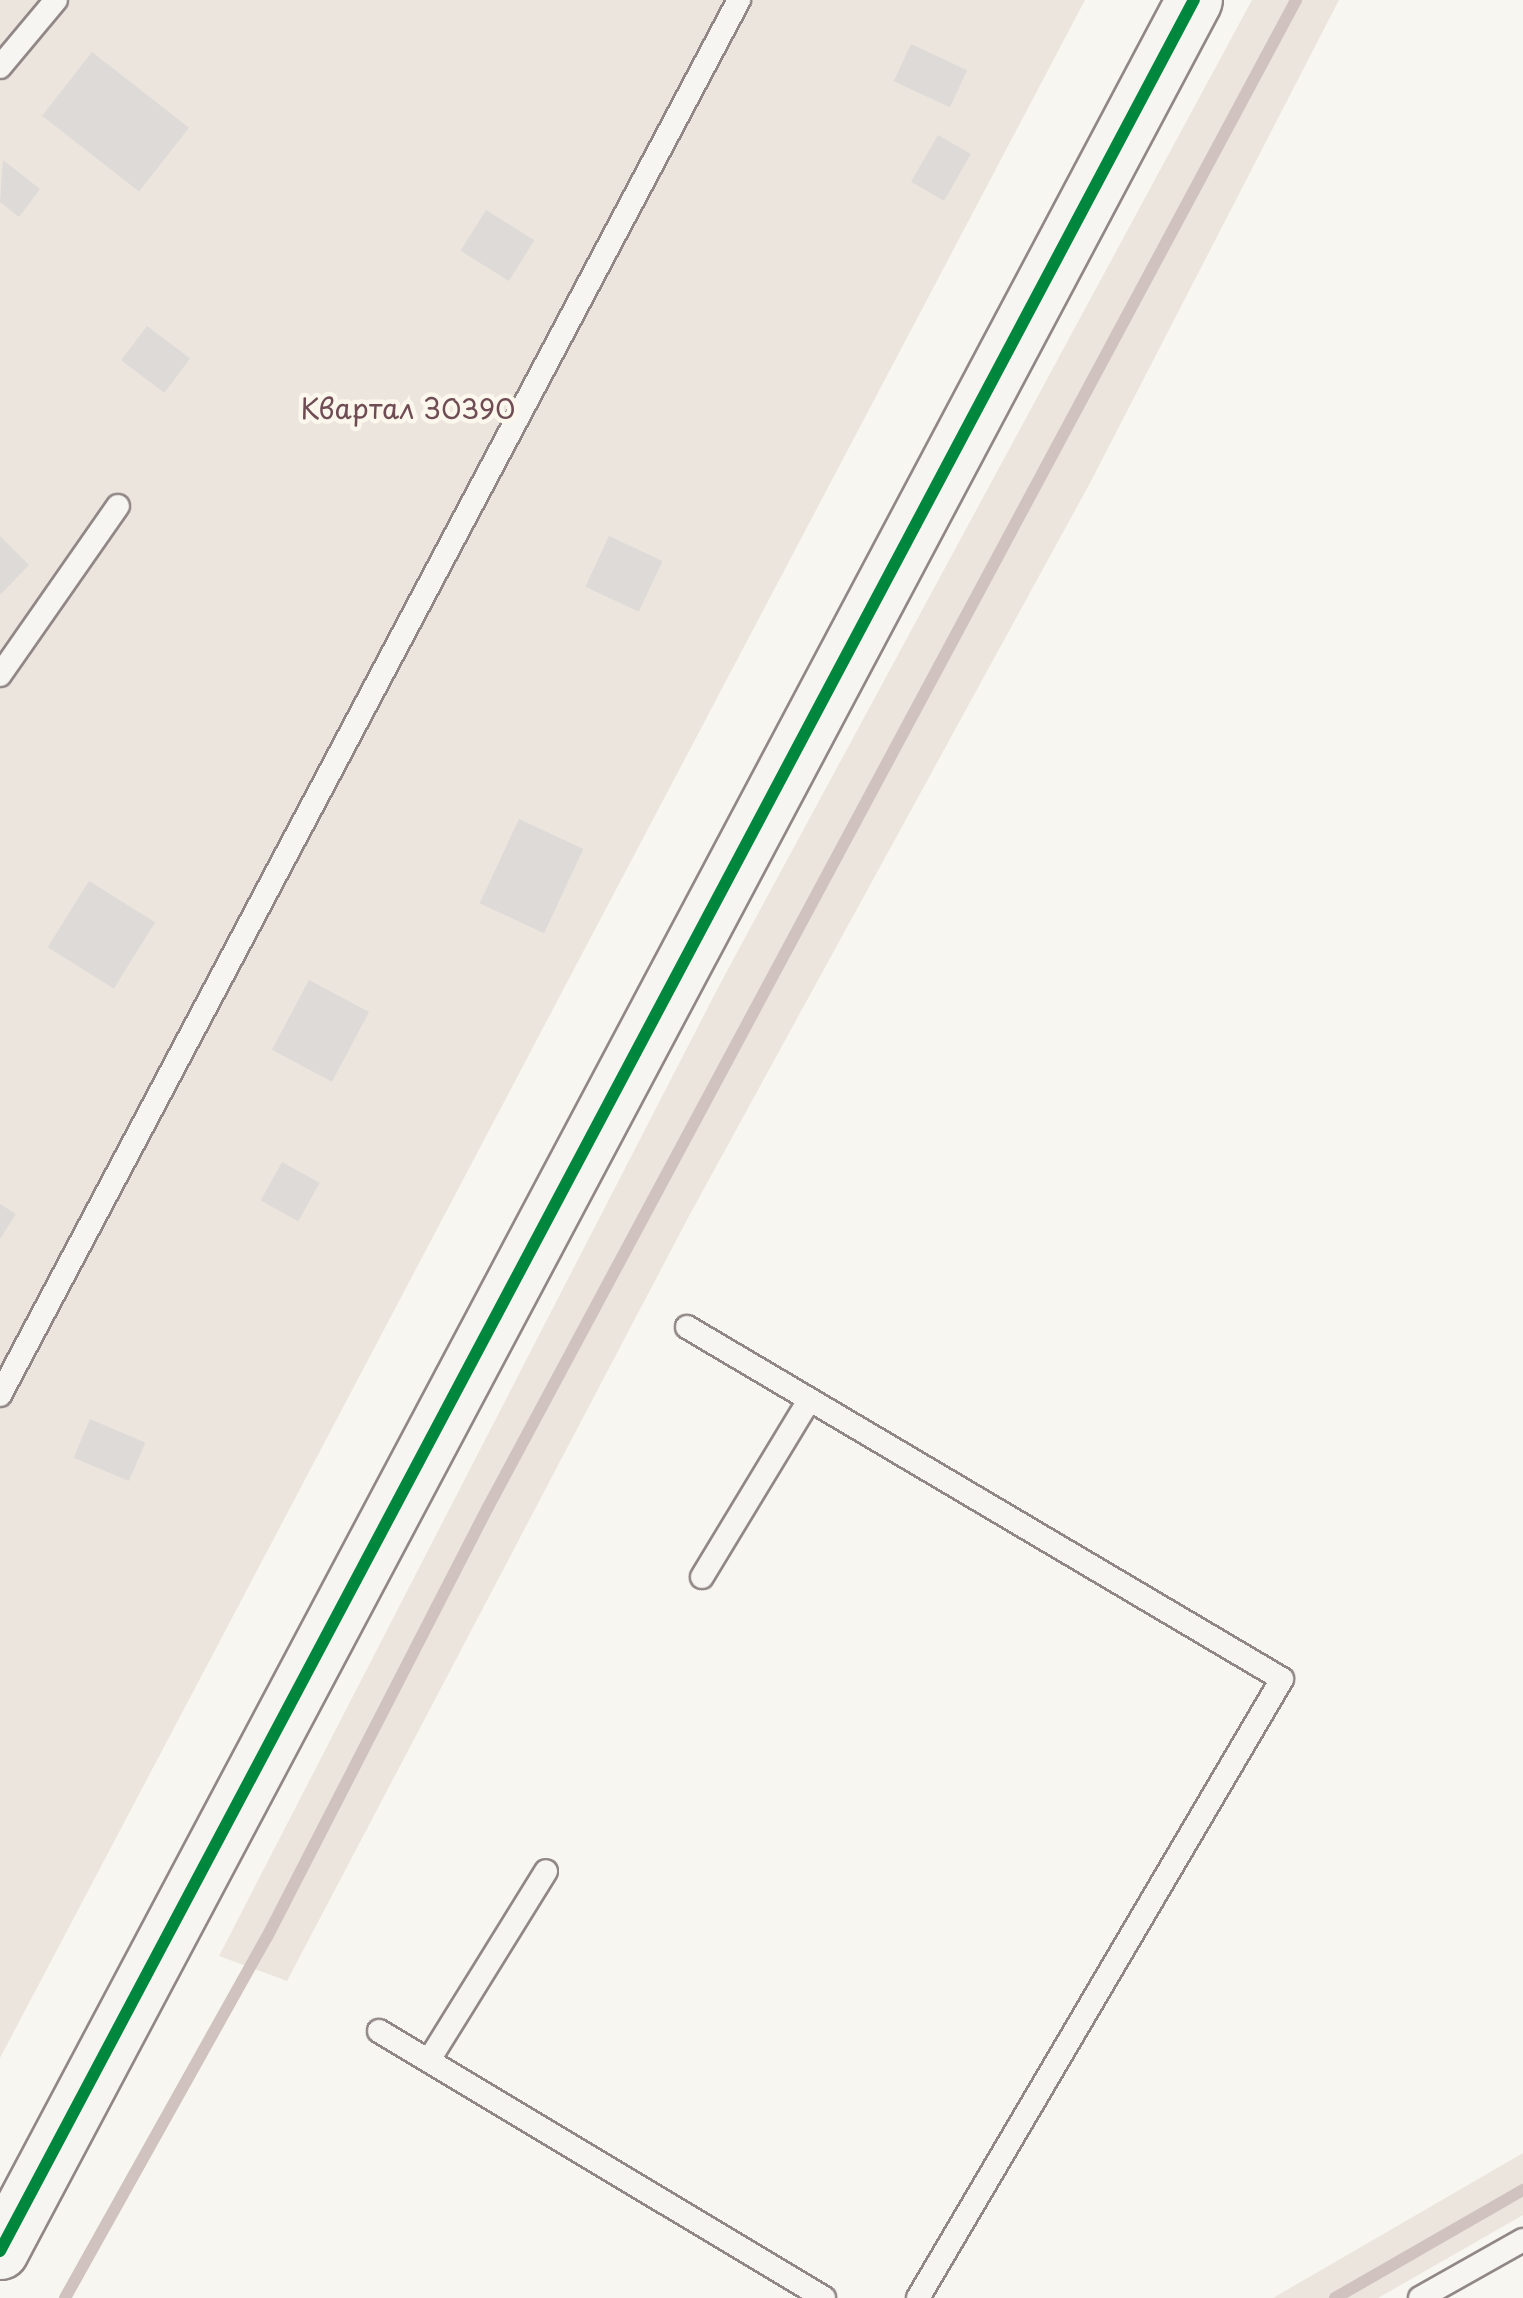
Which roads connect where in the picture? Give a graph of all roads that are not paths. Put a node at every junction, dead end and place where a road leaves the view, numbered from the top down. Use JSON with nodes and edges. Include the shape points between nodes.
{"nodes":[{"id":1,"x":56,"y":0,"type":"edge"},
{"id":2,"x":739,"y":0,"type":"edge"},
{"id":3,"x":1194,"y":0,"type":"edge"},
{"id":4,"x":0,"y":68,"type":"edge"},
{"id":5,"x":118,"y":506,"type":"dead end"},
{"id":6,"x":0,"y":675,"type":"edge"},
{"id":7,"x":687,"y":1328,"type":"dead end"},
{"id":8,"x":0,"y":1395,"type":"edge"},
{"id":9,"x":810,"y":1400,"type":"junction"},
{"id":10,"x":702,"y":1577,"type":"dead end"},
{"id":11,"x":546,"y":1871,"type":"dead end"},
{"id":12,"x":380,"y":2031,"type":"dead end"},
{"id":13,"x":428,"y":2060,"type":"junction"},
{"id":14,"x":1523,"y":2240,"type":"edge"},
{"id":15,"x":0,"y":2252,"type":"edge"},
{"id":16,"x":824,"y":2298,"type":"edge"},
{"id":17,"x":918,"y":2298,"type":"edge"},
{"id":18,"x":1420,"y":2298,"type":"edge"}],
"edges":[{"from":1,"to":4,"type":"lane"},
{"from":2,"to":8,"type":"lane"},
{"from":3,"to":15,"type":"street"},
{"from":5,"to":6,"type":"lane"},
{"from":7,"to":9,"type":"lane"},
{"from":9,"to":10,"type":"lane"},
{"from":9,"to":17,"type":"lane","via":[[1282,1679]]},
{"from":11,"to":13,"type":"lane"},
{"from":12,"to":13,"type":"lane"},
{"from":13,"to":16,"type":"lane"},
{"from":14,"to":18,"type":"lane"}]}
